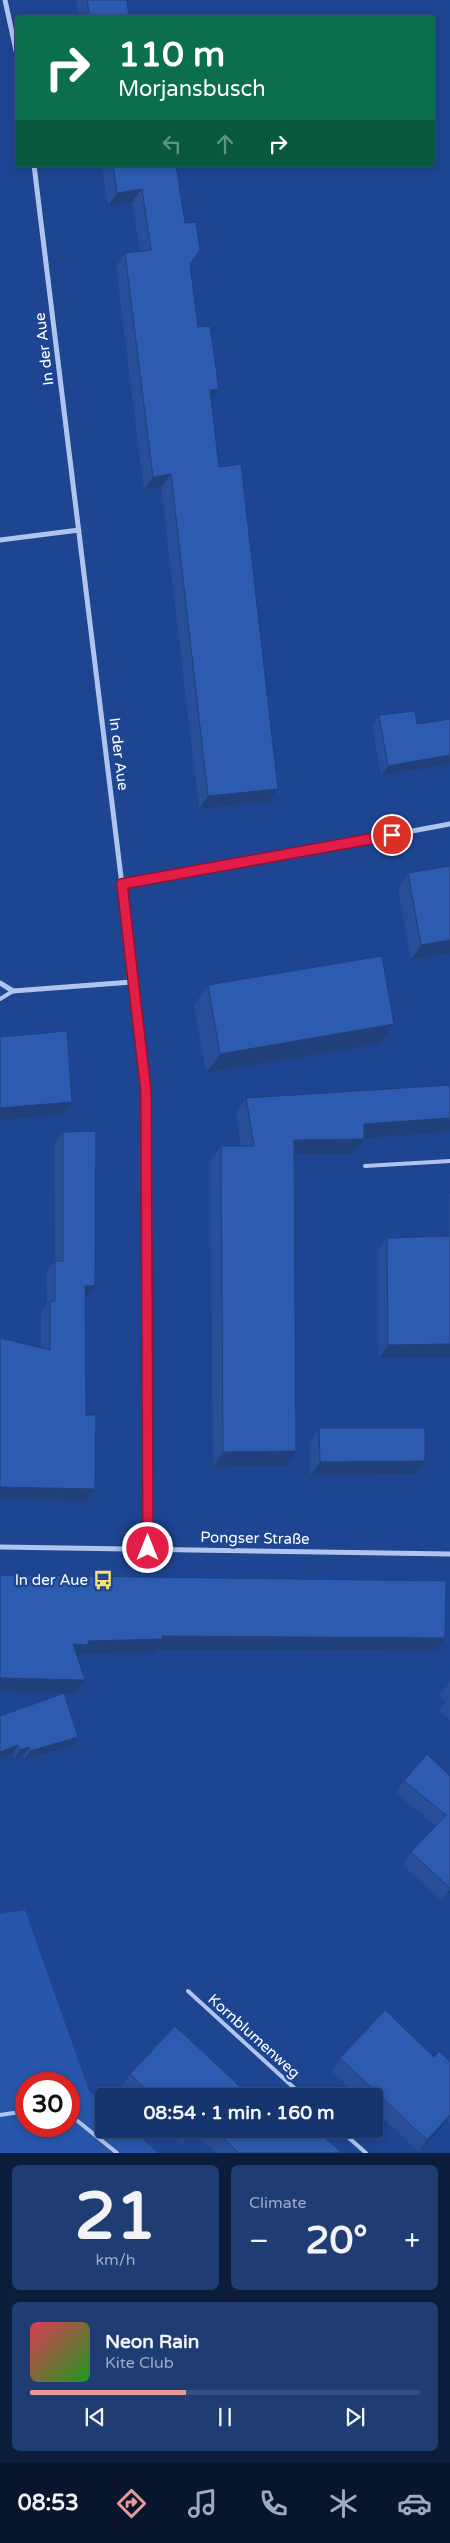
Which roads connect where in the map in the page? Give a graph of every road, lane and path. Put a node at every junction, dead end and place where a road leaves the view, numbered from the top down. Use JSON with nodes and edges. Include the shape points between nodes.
{"nodes":[{"id":1,"x":5,"y":0,"type":"edge"},
{"id":2,"x":15,"y":46,"type":"edge"},
{"id":3,"x":34,"y":167,"type":"edge"},
{"id":4,"x":79,"y":530,"type":"junction"},
{"id":5,"x":0,"y":540,"type":"edge"},
{"id":6,"x":450,"y":824,"type":"edge"},
{"id":7,"x":122,"y":884,"type":"junction"},
{"id":8,"x":132,"y":982,"type":"junction"},
{"id":9,"x":0,"y":983,"type":"edge"},
{"id":10,"x":13,"y":991,"type":"junction"},
{"id":11,"x":0,"y":999,"type":"edge"},
{"id":12,"x":450,"y":1161,"type":"edge"},
{"id":13,"x":365,"y":1166,"type":"dead end"},
{"id":14,"x":0,"y":1547,"type":"edge"},
{"id":15,"x":148,"y":1548,"type":"junction"},
{"id":16,"x":450,"y":1554,"type":"edge"},
{"id":17,"x":188,"y":1992,"type":"dead end"},
{"id":18,"x":294,"y":2088,"type":"edge"},
{"id":19,"x":15,"y":2113,"type":"edge"},
{"id":20,"x":0,"y":2116,"type":"edge"},
{"id":21,"x":80,"y":2123,"type":"edge"},
{"id":22,"x":349,"y":2138,"type":"edge"},
{"id":23,"x":116,"y":2153,"type":"edge"},
{"id":24,"x":366,"y":2153,"type":"edge"}],
"edges":[{"from":1,"to":2,"type":"street"},
{"from":3,"to":4,"type":"street","name":"In der Aue"},
{"from":4,"to":5,"type":"street"},
{"from":4,"to":7,"type":"street","name":"In der Aue"},
{"from":6,"to":7,"type":"street"},
{"from":7,"to":8,"type":"street","name":"In der Aue"},
{"from":8,"to":10,"type":"street"},
{"from":8,"to":15,"type":"street","name":"In der Aue","via":[[146,1092]]},
{"from":9,"to":10,"type":"street"},
{"from":10,"to":11,"type":"lane"},
{"from":12,"to":13,"type":"lane"},
{"from":14,"to":15,"type":"street","name":"Pongser Straße"},
{"from":15,"to":16,"type":"street","name":"Pongser Straße"},
{"from":17,"to":18,"type":"lane","name":"Kornblumenweg"},
{"from":19,"to":20,"type":"lane"},
{"from":21,"to":23,"type":"lane"},
{"from":22,"to":24,"type":"lane"}]}
